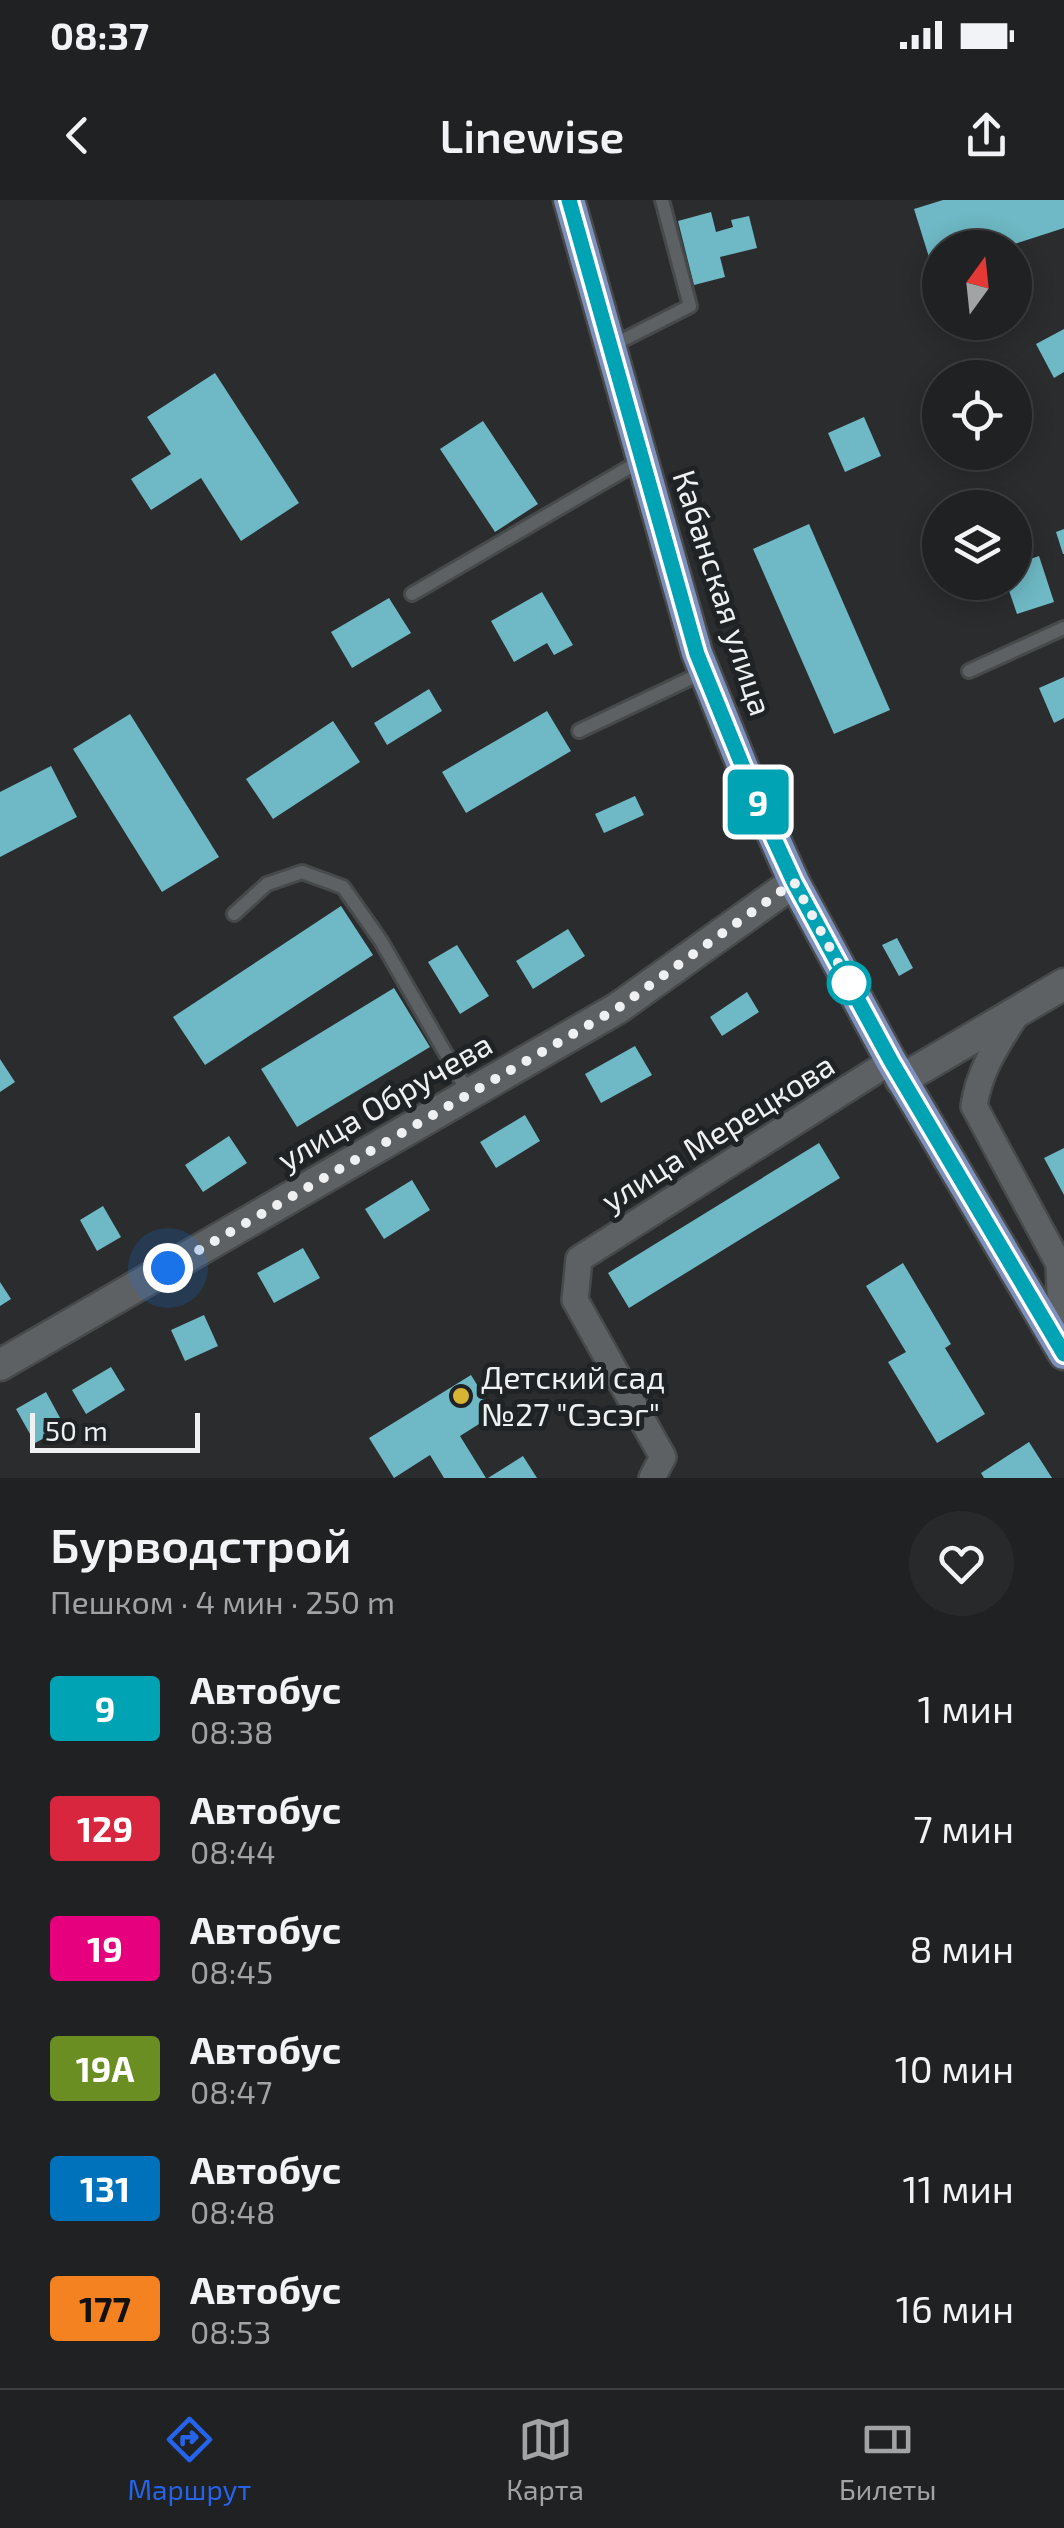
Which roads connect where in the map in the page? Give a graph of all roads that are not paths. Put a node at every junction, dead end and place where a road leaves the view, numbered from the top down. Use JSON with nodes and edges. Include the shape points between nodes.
{"nodes":[{"id":1,"x":569,"y":200,"type":"edge"},
{"id":2,"x":662,"y":200,"type":"edge"},
{"id":3,"x":610,"y":346,"type":"junction"},
{"id":4,"x":642,"y":460,"type":"junction"},
{"id":5,"x":412,"y":594,"type":"dead end"},
{"id":6,"x":1064,"y":628,"type":"edge"},
{"id":7,"x":969,"y":671,"type":"dead end"},
{"id":8,"x":704,"y":672,"type":"junction"},
{"id":9,"x":580,"y":732,"type":"dead end"},
{"id":10,"x":794,"y":882,"type":"junction"},
{"id":11,"x":234,"y":914,"type":"dead end"},
{"id":12,"x":1064,"y":984,"type":"edge"},
{"id":13,"x":1018,"y":1011,"type":"junction"},
{"id":14,"x":896,"y":1070,"type":"junction"},
{"id":15,"x":469,"y":1094,"type":"junction"},
{"id":16,"x":1063,"y":1352,"type":"edge"},
{"id":17,"x":0,"y":1365,"type":"edge"},
{"id":18,"x":652,"y":1478,"type":"edge"}],
"edges":[{"from":1,"to":3,"type":"main road","name":"Кабанская улица"},
{"from":2,"to":3,"type":"lane","via":[[690,306]]},
{"from":3,"to":4,"type":"main road","name":"Кабанская улица"},
{"from":4,"to":5,"type":"lane"},
{"from":4,"to":8,"type":"main road","name":"Кабанская улица"},
{"from":6,"to":7,"type":"lane"},
{"from":8,"to":9,"type":"lane"},
{"from":8,"to":10,"type":"main road","name":"Кабанская улица"},
{"from":10,"to":14,"type":"main road","name":"Кабанская улица"},
{"from":10,"to":15,"type":"street","name":"улица Обручева","via":[[618,1008]]},
{"from":11,"to":15,"type":"lane","via":[[267,884],[302,872],[343,886]]},
{"from":12,"to":13,"type":"street"},
{"from":13,"to":14,"type":"street"},
{"from":13,"to":16,"type":"street","via":[[983,1070],[974,1106],[1059,1264]]},
{"from":14,"to":16,"type":"main road","name":"Кабанская улица"},
{"from":14,"to":18,"type":"street","name":"улица Мерецкова","via":[[579,1260],[576,1300],[663,1458]]},
{"from":15,"to":17,"type":"street","name":"улица Обручева"}]}
